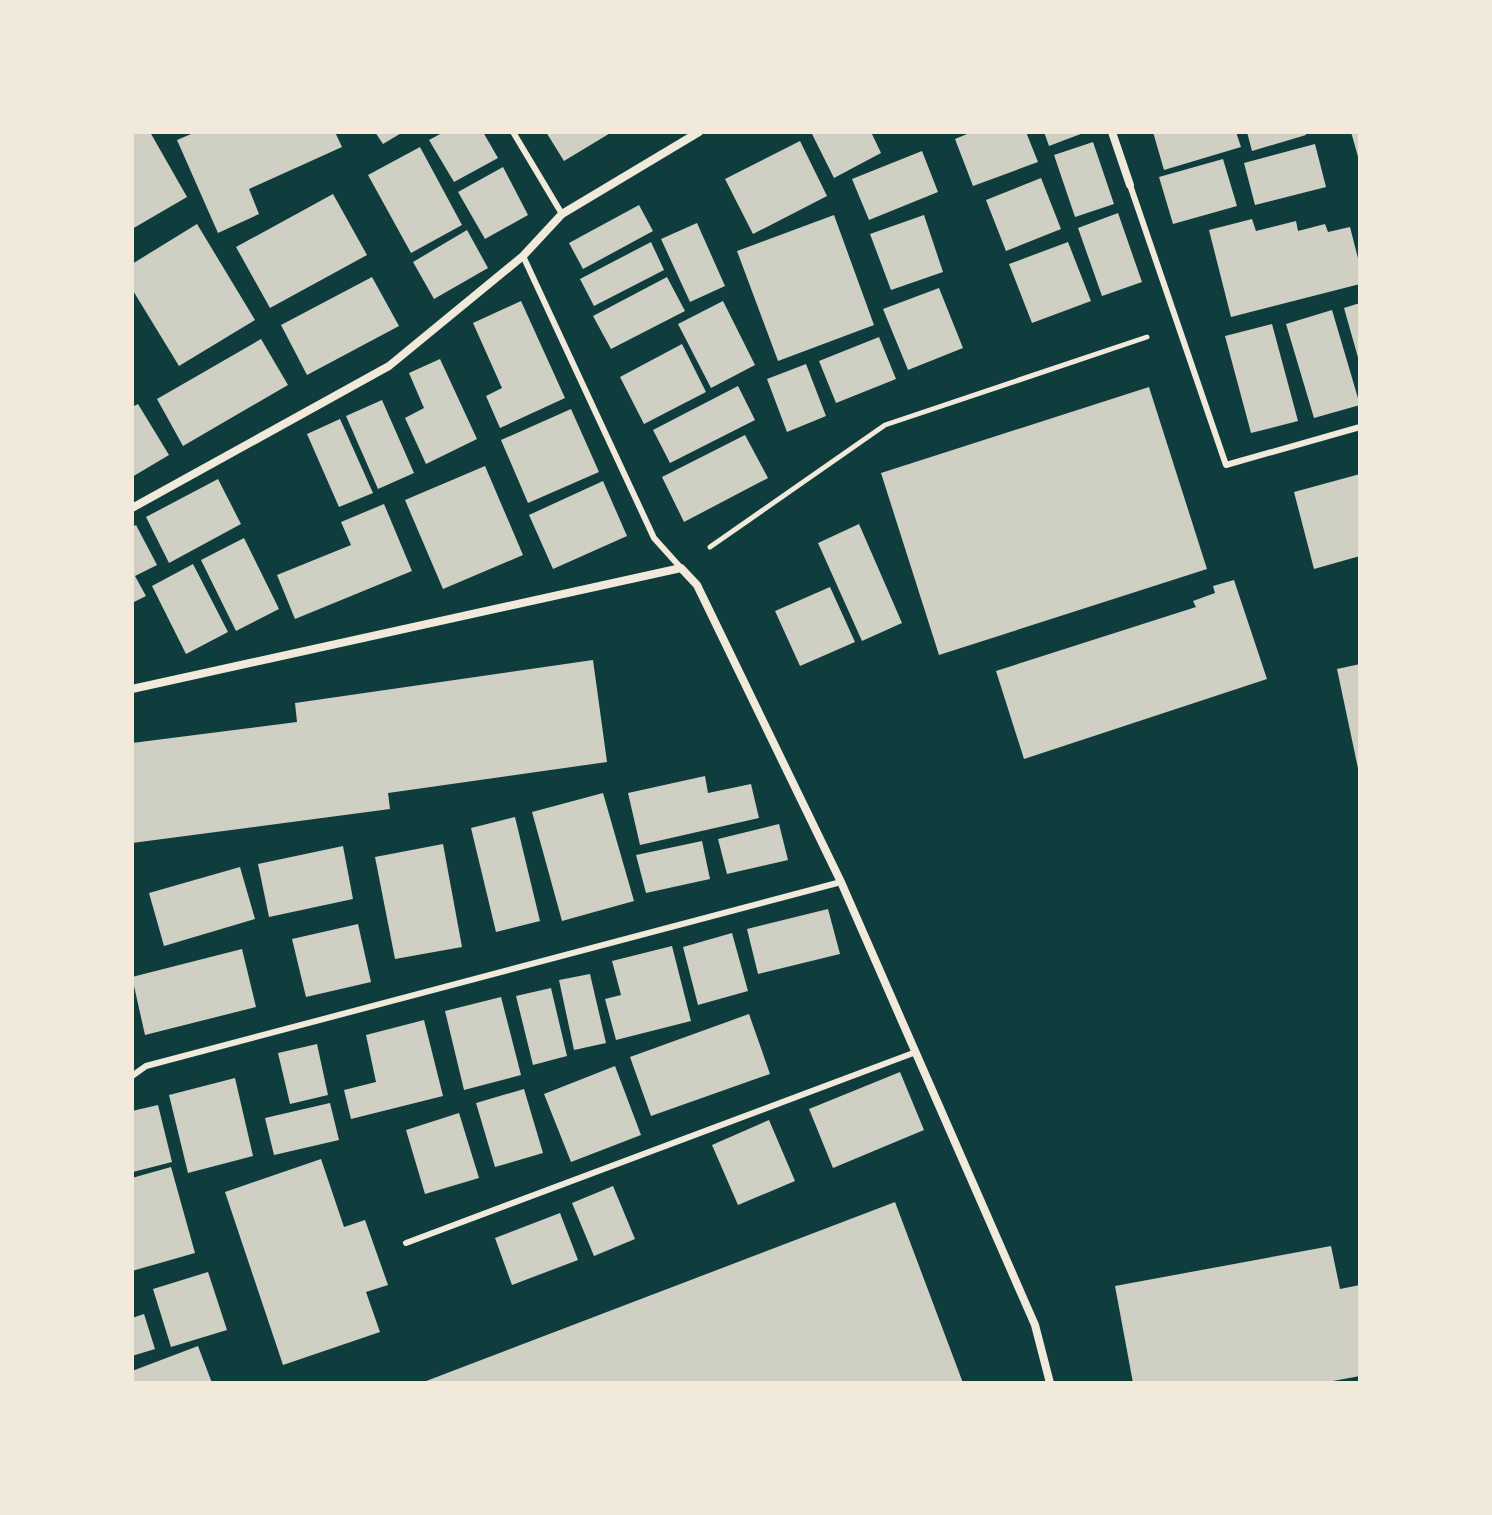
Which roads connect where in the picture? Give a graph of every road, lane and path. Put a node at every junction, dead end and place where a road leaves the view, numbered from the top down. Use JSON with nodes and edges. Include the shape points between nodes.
{"nodes":[{"id":1,"x":513,"y":132,"type":"edge"},
{"id":2,"x":699,"y":132,"type":"edge"},
{"id":3,"x":1112,"y":132,"type":"edge"},
{"id":4,"x":1130,"y":185,"type":"joint"},
{"id":5,"x":562,"y":214,"type":"junction"},
{"id":6,"x":523,"y":256,"type":"junction"},
{"id":7,"x":1179,"y":327,"type":"junction"},
{"id":8,"x":1360,"y":427,"type":"edge"},
{"id":9,"x":132,"y":508,"type":"edge"},
{"id":10,"x":681,"y":568,"type":"junction"},
{"id":11,"x":132,"y":689,"type":"edge"},
{"id":12,"x":841,"y":882,"type":"junction"},
{"id":13,"x":916,"y":1052,"type":"junction"},
{"id":14,"x":132,"y":1076,"type":"edge"},
{"id":15,"x":406,"y":1243,"type":"dead end"},
{"id":16,"x":1050,"y":1383,"type":"edge"}],
"edges":[{"from":1,"to":5,"type":"lane"},
{"from":2,"to":5,"type":"street"},
{"from":3,"to":4,"type":"street"},
{"from":4,"to":7,"type":"lane"},
{"from":5,"to":6,"type":"street"},
{"from":6,"to":9,"type":"street","via":[[389,366]]},
{"from":6,"to":10,"type":"lane","via":[[654,538]]},
{"from":7,"to":8,"type":"lane","via":[[1226,465]]},
{"from":7,"to":10,"type":"path","via":[[885,425]]},
{"from":10,"to":11,"type":"street"},
{"from":10,"to":12,"type":"street","via":[[697,585]]},
{"from":12,"to":13,"type":"street"},
{"from":12,"to":14,"type":"lane","via":[[146,1066]]},
{"from":13,"to":15,"type":"lane"},
{"from":13,"to":16,"type":"street","via":[[1035,1325]]}]}
